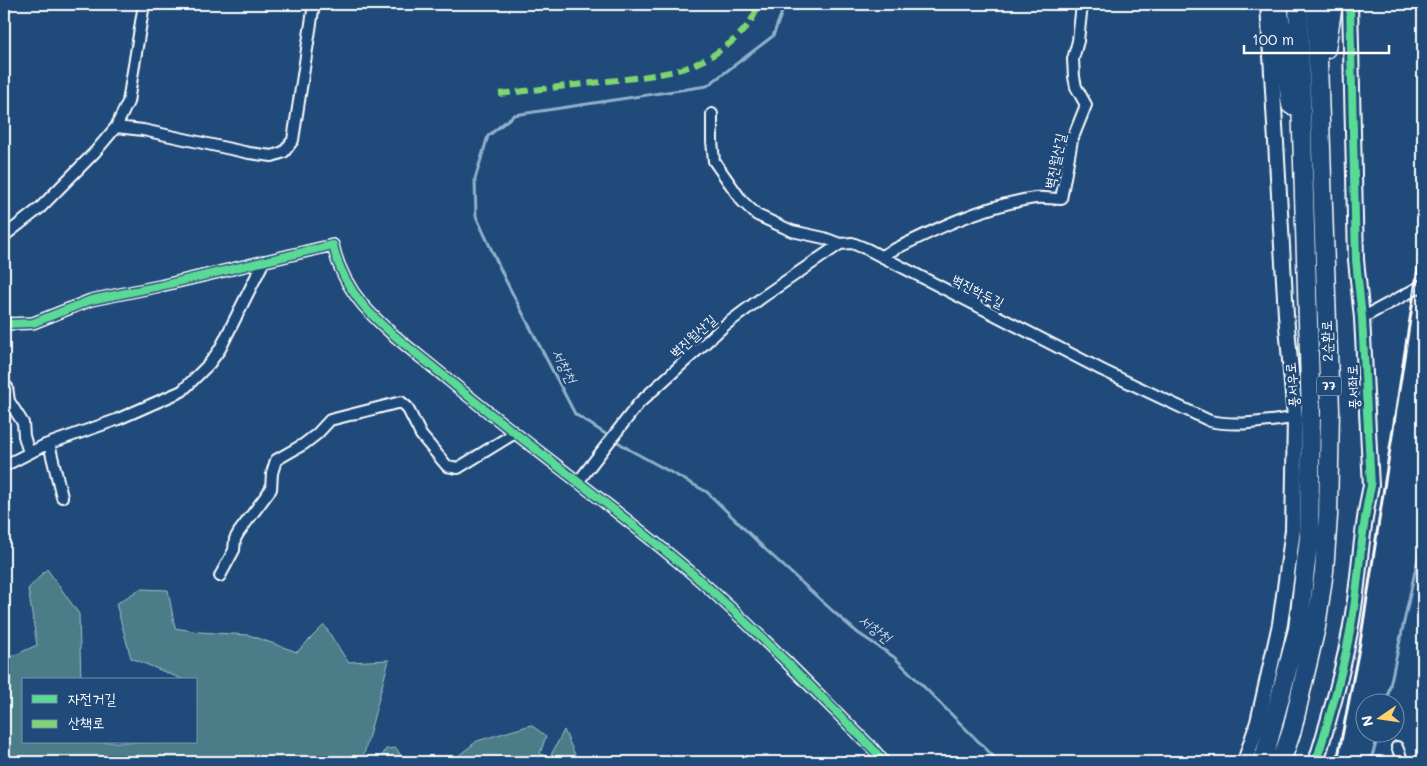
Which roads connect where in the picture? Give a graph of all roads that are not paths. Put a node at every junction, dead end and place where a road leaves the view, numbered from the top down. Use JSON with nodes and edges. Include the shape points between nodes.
{"nodes":[{"id":1,"x":144,"y":4,"type":"edge"},
{"id":2,"x":314,"y":4,"type":"edge"},
{"id":3,"x":1082,"y":4,"type":"edge"},
{"id":4,"x":1268,"y":4,"type":"edge"},
{"id":5,"x":1278,"y":4,"type":"edge"},
{"id":6,"x":1298,"y":4,"type":"edge"},
{"id":7,"x":1316,"y":4,"type":"edge"},
{"id":8,"x":1333,"y":4,"type":"edge"},
{"id":9,"x":1350,"y":4,"type":"edge"},
{"id":10,"x":712,"y":114,"type":"dead end"},
{"id":11,"x":1319,"y":119,"type":"junction"},
{"id":12,"x":116,"y":127,"type":"junction"},
{"id":13,"x":1303,"y":206,"type":"junction"},
{"id":14,"x":4,"y":236,"type":"edge"},
{"id":15,"x":840,"y":244,"type":"junction"},
{"id":16,"x":881,"y":256,"type":"junction"},
{"id":17,"x":264,"y":261,"type":"junction"},
{"id":18,"x":1423,"y":285,"type":"edge"},
{"id":19,"x":1362,"y":318,"type":"junction"},
{"id":20,"x":4,"y":324,"type":"edge"},
{"id":21,"x":7,"y":388,"type":"dead end"},
{"id":22,"x":1294,"y":418,"type":"junction"},
{"id":23,"x":515,"y":433,"type":"junction"},
{"id":24,"x":49,"y":444,"type":"junction"},
{"id":25,"x":29,"y":453,"type":"junction"},
{"id":26,"x":4,"y":466,"type":"edge"},
{"id":27,"x":578,"y":482,"type":"junction"},
{"id":28,"x":62,"y":497,"type":"dead end"},
{"id":29,"x":220,"y":576,"type":"dead end"},
{"id":30,"x":1397,"y":747,"type":"dead end"},
{"id":31,"x":884,"y":762,"type":"edge"},
{"id":32,"x":1245,"y":762,"type":"edge"},
{"id":33,"x":1263,"y":762,"type":"edge"},
{"id":34,"x":1281,"y":762,"type":"edge"},
{"id":35,"x":1316,"y":762,"type":"edge"},
{"id":36,"x":1403,"y":762,"type":"edge"}],
"edges":[{"from":1,"to":12,"type":"street","via":[[128,102]]},
{"from":2,"to":12,"type":"street","via":[[293,140],[284,152],[272,156],[249,153]]},
{"from":3,"to":16,"type":"street","name":"벽진월산길","via":[[1073,59],[1076,87],[1086,105],[1072,140],[1061,199],[1036,198],[982,211]]},
{"from":4,"to":22,"type":"street","name":"풍서우로"},
{"from":5,"to":13,"type":"highway"},
{"from":6,"to":13,"type":"highway","name":"2순환로","number":"77"},
{"from":7,"to":11,"type":"highway","name":"2순환로","number":"77"},
{"from":8,"to":11,"type":"highway"},
{"from":9,"to":19,"type":"street","name":"풍서좌로","via":[[1356,260]]},
{"from":10,"to":15,"type":"street","name":"벽진학두길","via":[[714,161],[742,201],[769,222]]},
{"from":11,"to":34,"type":"highway","name":"2순환로","number":"77","via":[[1330,410],[1328,516],[1316,627],[1292,730]]},
{"from":12,"to":14,"type":"street","via":[[40,208]]},
{"from":13,"to":33,"type":"highway","name":"2순환로","number":"77","via":[[1311,417],[1309,537],[1298,629]]},
{"from":15,"to":16,"type":"street","name":"벽진학두길","via":[[852,243]]},
{"from":15,"to":27,"type":"street","name":"벽진월산길","via":[[724,326],[639,403]]},
{"from":16,"to":22,"type":"street","name":"벽진학두길","via":[[1102,370],[1210,420],[1238,424]]},
{"from":17,"to":20,"type":"street","via":[[91,300],[33,323]]},
{"from":17,"to":23,"type":"street","via":[[333,245],[350,288],[378,322]]},
{"from":17,"to":24,"type":"street","via":[[220,348],[182,391],[116,420]]},
{"from":18,"to":19,"type":"street"},
{"from":19,"to":35,"type":"street","name":"풍서좌로","via":[[1371,486],[1340,682]]},
{"from":21,"to":25,"type":"street","via":[[9,401],[23,423]]},
{"from":22,"to":32,"type":"street","name":"풍서우로","via":[[1293,530],[1280,624],[1258,722]]},
{"from":23,"to":27,"type":"street"},
{"from":23,"to":29,"type":"street","via":[[458,468],[447,466],[421,435],[407,407],[400,402],[330,420],[304,444],[276,460],[271,489],[239,532],[234,550]]},
{"from":24,"to":25,"type":"street"},
{"from":24,"to":28,"type":"street"},
{"from":25,"to":26,"type":"street"},
{"from":27,"to":31,"type":"street","via":[[714,593]]},
{"from":30,"to":36,"type":"street"}]}
